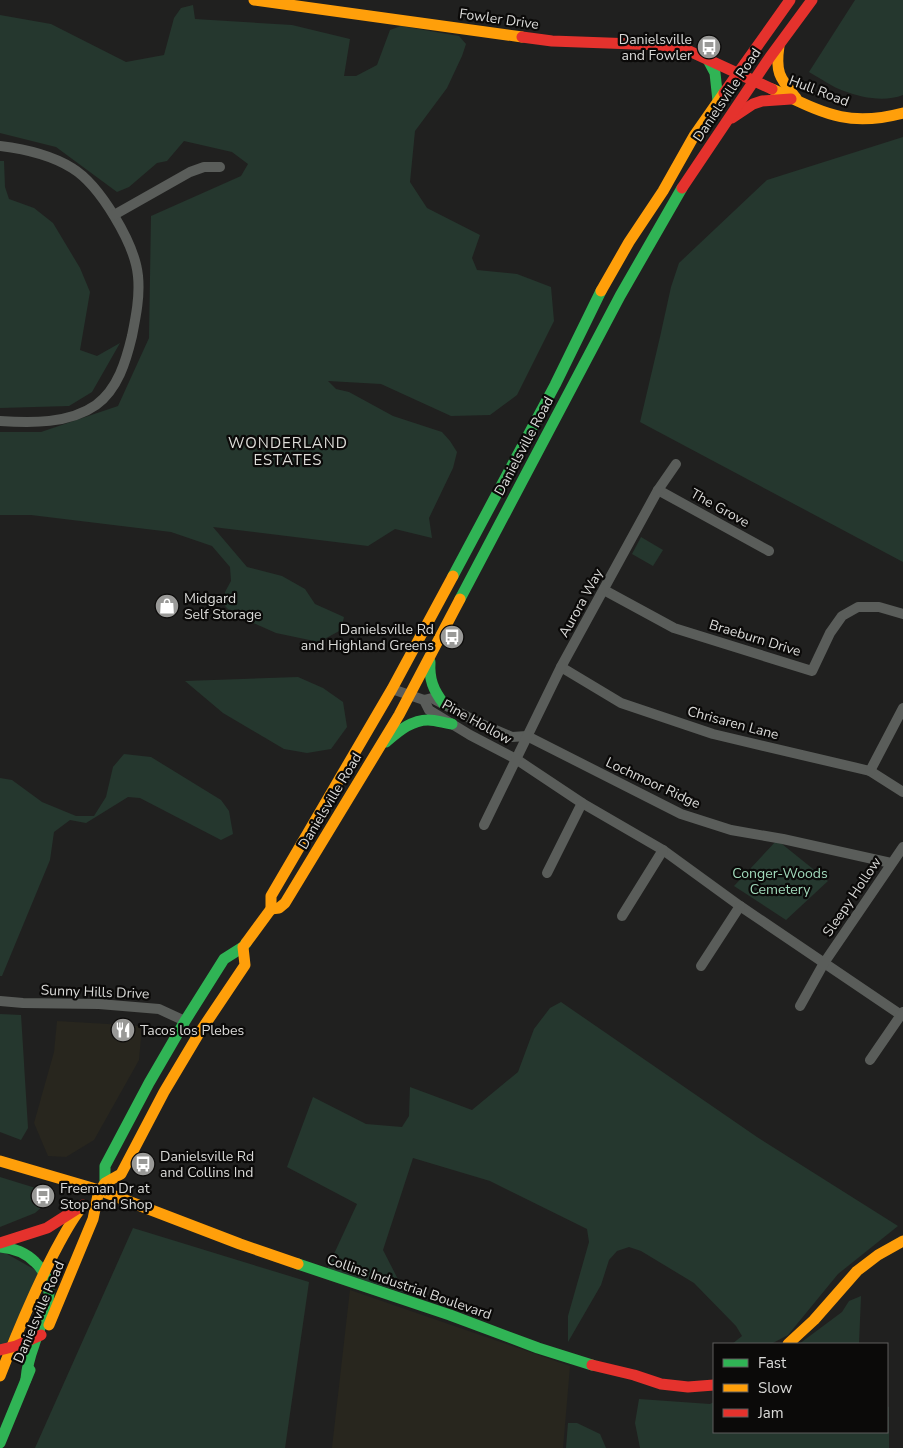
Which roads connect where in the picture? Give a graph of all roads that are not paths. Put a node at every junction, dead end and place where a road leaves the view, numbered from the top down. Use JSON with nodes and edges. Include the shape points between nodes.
{"nodes":[{"id":1,"x":254,"y":0,"type":"edge"},
{"id":2,"x":790,"y":0,"type":"edge"},
{"id":3,"x":812,"y":0,"type":"edge"},
{"id":4,"x":757,"y":44,"type":"junction"},
{"id":5,"x":780,"y":44,"type":"junction"},
{"id":6,"x":711,"y":60,"type":"junction"},
{"id":7,"x":737,"y":72,"type":"junction"},
{"id":8,"x":755,"y":81,"type":"junction"},
{"id":9,"x":796,"y":100,"type":"junction"},
{"id":10,"x":718,"y":101,"type":"junction"},
{"id":11,"x":903,"y":113,"type":"edge"},
{"id":12,"x":725,"y":123,"type":"junction"},
{"id":13,"x":0,"y":146,"type":"edge"},
{"id":14,"x":220,"y":167,"type":"dead end"},
{"id":15,"x":114,"y":215,"type":"junction"},
{"id":16,"x":599,"y":297,"type":"junction"},
{"id":17,"x":615,"y":305,"type":"junction"},
{"id":18,"x":0,"y":421,"type":"edge"},
{"id":19,"x":676,"y":464,"type":"dead end"},
{"id":20,"x":658,"y":490,"type":"junction"},
{"id":21,"x":769,"y":551,"type":"dead end"},
{"id":22,"x":604,"y":590,"type":"junction"},
{"id":23,"x":903,"y":614,"type":"edge"},
{"id":24,"x":431,"y":656,"type":"junction"},
{"id":25,"x":561,"y":667,"type":"junction"},
{"id":26,"x":392,"y":689,"type":"junction"},
{"id":27,"x":410,"y":695,"type":"junction"},
{"id":28,"x":424,"y":700,"type":"junction"},
{"id":29,"x":444,"y":704,"type":"junction"},
{"id":30,"x":903,"y":708,"type":"edge"},
{"id":31,"x":452,"y":724,"type":"junction"},
{"id":32,"x":527,"y":736,"type":"junction"},
{"id":33,"x":380,"y":747,"type":"junction"},
{"id":34,"x":516,"y":759,"type":"junction"},
{"id":35,"x":870,"y":771,"type":"junction"},
{"id":36,"x":903,"y":792,"type":"edge"},
{"id":37,"x":582,"y":803,"type":"junction"},
{"id":38,"x":484,"y":825,"type":"dead end"},
{"id":39,"x":903,"y":847,"type":"edge"},
{"id":40,"x":663,"y":850,"type":"junction"},
{"id":41,"x":891,"y":863,"type":"junction"},
{"id":42,"x":547,"y":873,"type":"dead end"},
{"id":43,"x":740,"y":906,"type":"junction"},
{"id":44,"x":271,"y":909,"type":"junction"},
{"id":45,"x":622,"y":916,"type":"dead end"},
{"id":46,"x":243,"y":947,"type":"junction"},
{"id":47,"x":824,"y":963,"type":"junction"},
{"id":48,"x":701,"y":966,"type":"dead end"},
{"id":49,"x":0,"y":1001,"type":"edge"},
{"id":50,"x":800,"y":1006,"type":"dead end"},
{"id":51,"x":902,"y":1014,"type":"edge"},
{"id":52,"x":186,"y":1021,"type":"junction"},
{"id":53,"x":870,"y":1060,"type":"dead end"},
{"id":54,"x":0,"y":1161,"type":"edge"},
{"id":55,"x":102,"y":1187,"type":"junction"},
{"id":56,"x":83,"y":1205,"type":"junction"},
{"id":57,"x":903,"y":1241,"type":"edge"},
{"id":58,"x":0,"y":1243,"type":"edge"},
{"id":59,"x":0,"y":1247,"type":"edge"},
{"id":60,"x":43,"y":1272,"type":"junction"},
{"id":61,"x":41,"y":1335,"type":"junction"},
{"id":62,"x":789,"y":1343,"type":"edge"},
{"id":63,"x":5,"y":1349,"type":"edge"},
{"id":64,"x":0,"y":1376,"type":"edge"},
{"id":65,"x":713,"y":1385,"type":"edge"},
{"id":66,"x":0,"y":1443,"type":"edge"}],
"edges":[{"from":1,"to":6,"type":"main road","name":"Fowler Drive","via":[[552,41],[662,45],[687,50]]},
{"from":2,"to":4,"type":"main road","name":"Danielsville Road"},
{"from":3,"to":5,"type":"main road","name":"Danielsville Road"},
{"from":4,"to":6,"type":"main road","via":[[740,56]]},
{"from":4,"to":7,"type":"main road","name":"Danielsville Road"},
{"from":5,"to":8,"type":"main road","name":"Danielsville Road"},
{"from":5,"to":9,"type":"main road","via":[[777,70]]},
{"from":6,"to":7,"type":"main road","name":"Fowler Drive"},
{"from":6,"to":10,"type":"main road","via":[[717,78]]},
{"from":7,"to":8,"type":"main road","name":"Hull Road"},
{"from":7,"to":10,"type":"main road","name":"Danielsville Road"},
{"from":8,"to":9,"type":"main road","name":"Hull Road"},
{"from":8,"to":12,"type":"main road","name":"Danielsville Road"},
{"from":9,"to":11,"type":"main road","name":"Hull Road","via":[[844,118],[884,119]]},
{"from":9,"to":12,"type":"main road","via":[[762,101]]},
{"from":10,"to":16,"type":"main road","name":"Danielsville Road","via":[[629,242]]},
{"from":12,"to":17,"type":"main road","name":"Danielsville Road","via":[[687,180]]},
{"from":13,"to":15,"type":"street","via":[[47,156],[74,169]]},
{"from":14,"to":15,"type":"street","via":[[204,167],[190,172]]},
{"from":15,"to":18,"type":"street","via":[[135,258],[138,275],[137,313],[118,378],[108,394],[95,405],[62,419]]},
{"from":16,"to":17,"type":"main road"},
{"from":16,"to":26,"type":"main road","name":"Danielsville Road"},
{"from":17,"to":24,"type":"main road","name":"Danielsville Road"},
{"from":19,"to":20,"type":"street","name":"Aurora Way"},
{"from":20,"to":21,"type":"street","name":"The Grove"},
{"from":20,"to":22,"type":"street","name":"Aurora Way"},
{"from":22,"to":23,"type":"street","name":"Braeburn Drive","via":[[674,628],[812,670],[842,616],[858,607],[878,607]]},
{"from":22,"to":25,"type":"street","name":"Aurora Way"},
{"from":24,"to":27,"type":"main road","name":"Danielsville Road"},
{"from":24,"to":29,"type":"main road","via":[[430,680],[434,692]]},
{"from":25,"to":32,"type":"street","name":"Aurora Way"},
{"from":25,"to":35,"type":"street","name":"Chrisaren Lane","via":[[621,703],[713,734]]},
{"from":26,"to":27,"type":"street"},
{"from":26,"to":44,"type":"main road","name":"Danielsville Road","via":[[271,896]]},
{"from":27,"to":28,"type":"street"},
{"from":27,"to":33,"type":"main road","name":"Danielsville Road"},
{"from":28,"to":29,"type":"street","name":"Pine Hollow","via":[[432,698]]},
{"from":28,"to":31,"type":"street","name":"Pine Hollow","via":[[429,710]]},
{"from":29,"to":32,"type":"street","name":"Pine Hollow","via":[[512,737]]},
{"from":30,"to":35,"type":"street"},
{"from":31,"to":33,"type":"main road","via":[[427,720],[416,722]]},
{"from":31,"to":34,"type":"street","name":"Pine Hollow"},
{"from":32,"to":34,"type":"street","name":"Aurora Way"},
{"from":32,"to":41,"type":"street","name":"Lochmoor Ridge","via":[[681,814],[731,830]]},
{"from":33,"to":44,"type":"main road","name":"Danielsville Road","via":[[285,903]]},
{"from":34,"to":37,"type":"street","name":"Pine Hollow"},
{"from":34,"to":38,"type":"street","name":"Pine Hollow"},
{"from":35,"to":36,"type":"street","name":"Chrisaren Lane"},
{"from":37,"to":40,"type":"street","name":"Pine Hollow"},
{"from":37,"to":42,"type":"street"},
{"from":39,"to":41,"type":"street","name":"Sleepy Hollow"},
{"from":40,"to":43,"type":"street","name":"Pine Hollow"},
{"from":40,"to":45,"type":"street"},
{"from":41,"to":47,"type":"street","name":"Sleepy Hollow"},
{"from":43,"to":47,"type":"street","name":"Pine Hollow"},
{"from":43,"to":48,"type":"street"},
{"from":44,"to":46,"type":"main road","name":"Danielsville Road"},
{"from":46,"to":52,"type":"main road","name":"Danielsville Road","via":[[224,959]]},
{"from":46,"to":55,"type":"main road","name":"Danielsville Road","via":[[245,964],[164,1092],[121,1174]]},
{"from":47,"to":50,"type":"street"},
{"from":47,"to":51,"type":"street","name":"Pine Hollow"},
{"from":49,"to":52,"type":"street","name":"Sunny Hills Drive","via":[[151,1008]]},
{"from":51,"to":53,"type":"street","name":"Pine Hollow"},
{"from":52,"to":55,"type":"main road","name":"Danielsville Road","via":[[105,1166]]},
{"from":54,"to":55,"type":"main road","name":"Collins Industrial Boulevard"},
{"from":55,"to":56,"type":"main road","name":"Danielsville Road"},
{"from":55,"to":61,"type":"main road","name":"Danielsville Road","via":[[93,1219]]},
{"from":55,"to":65,"type":"main road","name":"Collins Industrial Boulevard","via":[[240,1244],[538,1348],[661,1384]]},
{"from":56,"to":58,"type":"main road","via":[[47,1228]]},
{"from":56,"to":60,"type":"main road","name":"Danielsville Road"},
{"from":57,"to":62,"type":"main road","via":[[857,1271]]},
{"from":59,"to":60,"type":"main road","via":[[20,1251],[36,1262]]},
{"from":60,"to":61,"type":"main road","via":[[48,1279],[49,1302]]},
{"from":60,"to":63,"type":"main road","name":"Danielsville Road"},
{"from":61,"to":63,"type":"main road"},
{"from":61,"to":66,"type":"main road","name":"Danielsville Road","via":[[29,1357],[26,1379]]},
{"from":63,"to":64,"type":"main road","name":"Danielsville Road"}]}
